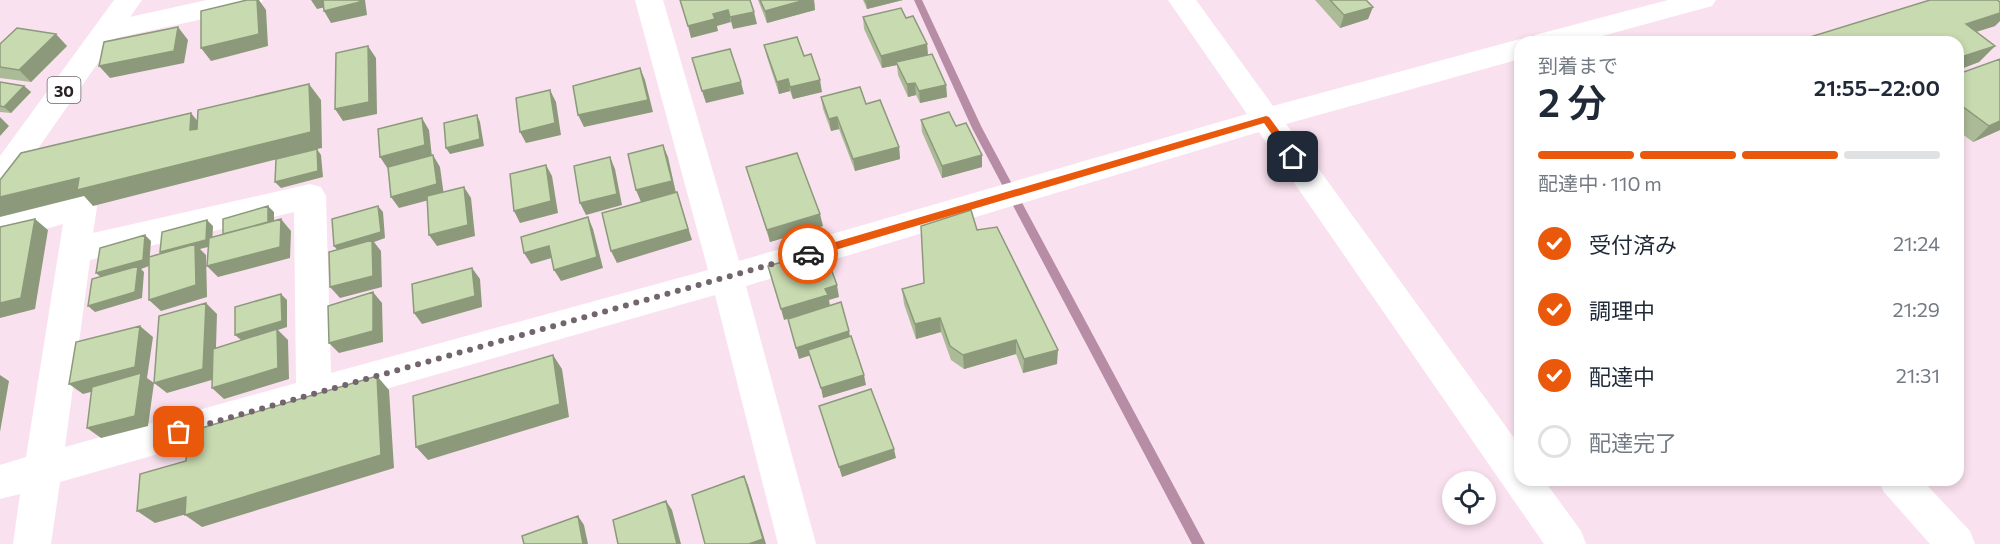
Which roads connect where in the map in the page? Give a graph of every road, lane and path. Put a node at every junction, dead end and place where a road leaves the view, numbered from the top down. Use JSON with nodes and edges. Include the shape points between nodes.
{"nodes":[{"id":1,"x":128,"y":0,"type":"edge"},
{"id":2,"x":249,"y":0,"type":"edge"},
{"id":3,"x":649,"y":0,"type":"edge"},
{"id":4,"x":1182,"y":0,"type":"edge"},
{"id":5,"x":1702,"y":0,"type":"edge"},
{"id":6,"x":107,"y":31,"type":"junction"},
{"id":7,"x":1567,"y":36,"type":"edge"},
{"id":8,"x":1514,"y":57,"type":"edge"},
{"id":9,"x":1266,"y":119,"type":"junction"},
{"id":10,"x":4,"y":168,"type":"edge"},
{"id":11,"x":0,"y":229,"type":"edge"},
{"id":12,"x":75,"y":250,"type":"junction"},
{"id":13,"x":727,"y":278,"type":"junction"},
{"id":14,"x":315,"y":394,"type":"junction"},
{"id":15,"x":1514,"y":468,"type":"edge"},
{"id":16,"x":43,"y":470,"type":"junction"},
{"id":17,"x":0,"y":482,"type":"edge"},
{"id":18,"x":1527,"y":486,"type":"edge"},
{"id":19,"x":1903,"y":486,"type":"edge"},
{"id":20,"x":32,"y":544,"type":"edge"},
{"id":21,"x":797,"y":544,"type":"edge"},
{"id":22,"x":1567,"y":544,"type":"edge"},
{"id":23,"x":1956,"y":544,"type":"edge"}],
"edges":[{"from":1,"to":6,"type":"street","number":"30"},
{"from":2,"to":6,"type":"street"},
{"from":3,"to":13,"type":"street"},
{"from":4,"to":9,"type":"street"},
{"from":5,"to":7,"type":"street"},
{"from":6,"to":10,"type":"street","number":"30"},
{"from":8,"to":9,"type":"street"},
{"from":9,"to":13,"type":"street"},
{"from":9,"to":15,"type":"street"},
{"from":11,"to":12,"type":"street","via":[[81,207]]},
{"from":12,"to":14,"type":"street","via":[[310,196]]},
{"from":12,"to":16,"type":"street"},
{"from":13,"to":14,"type":"street"},
{"from":13,"to":21,"type":"street"},
{"from":14,"to":16,"type":"street"},
{"from":16,"to":17,"type":"street"},
{"from":16,"to":20,"type":"street"},
{"from":18,"to":22,"type":"street"},
{"from":19,"to":23,"type":"street"}]}
